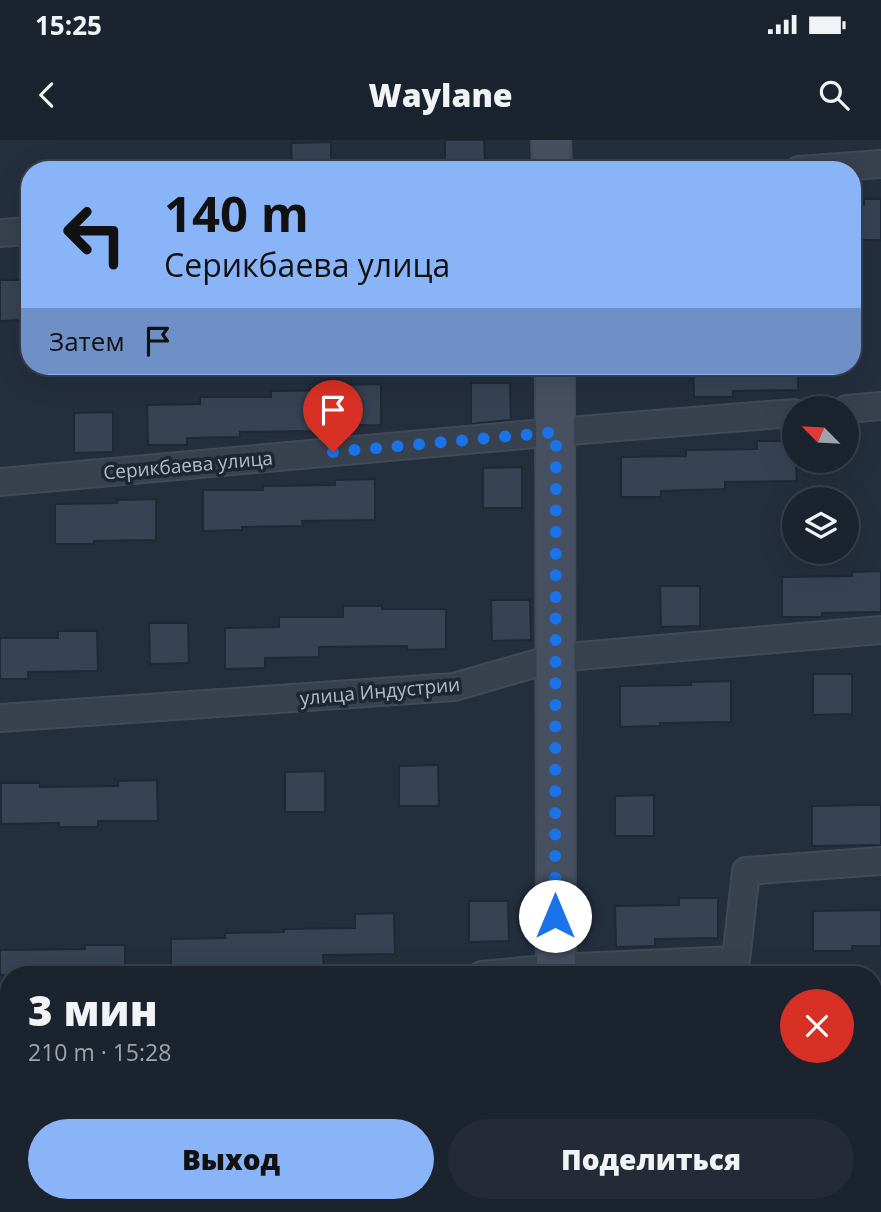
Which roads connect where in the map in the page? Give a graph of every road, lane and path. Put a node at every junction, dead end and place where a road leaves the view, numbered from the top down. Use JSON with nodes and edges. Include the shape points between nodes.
{"nodes":[{"id":1,"x":551,"y":140,"type":"edge"},
{"id":2,"x":552,"y":161,"type":"edge"},
{"id":3,"x":881,"y":164,"type":"edge"},
{"id":4,"x":861,"y":165,"type":"edge"},
{"id":5,"x":21,"y":232,"type":"edge"},
{"id":6,"x":0,"y":233,"type":"edge"},
{"id":7,"x":555,"y":375,"type":"edge"},
{"id":8,"x":881,"y":406,"type":"edge"},
{"id":9,"x":859,"y":408,"type":"edge"},
{"id":10,"x":782,"y":414,"type":"edge"},
{"id":11,"x":556,"y":432,"type":"junction"},
{"id":12,"x":0,"y":482,"type":"edge"},
{"id":13,"x":881,"y":630,"type":"edge"},
{"id":14,"x":555,"y":658,"type":"junction"},
{"id":15,"x":0,"y":718,"type":"edge"},
{"id":16,"x":881,"y":861,"type":"edge"},
{"id":17,"x":555,"y":966,"type":"edge"},
{"id":18,"x":637,"y":966,"type":"edge"}],
"edges":[{"from":1,"to":2,"type":"street"},
{"from":3,"to":4,"type":"street"},
{"from":5,"to":6,"type":"street"},
{"from":7,"to":11,"type":"street"},
{"from":8,"to":9,"type":"street"},
{"from":10,"to":11,"type":"street","name":"Серикбаева улица"},
{"from":11,"to":12,"type":"street","name":"Серикбаева улица"},
{"from":11,"to":14,"type":"street"},
{"from":13,"to":14,"type":"street","name":"улица Индустрии"},
{"from":14,"to":15,"type":"street","name":"улица Индустрии","via":[[454,687]]},
{"from":14,"to":17,"type":"street"},
{"from":16,"to":18,"type":"street","via":[[746,871],[736,960]]}]}
